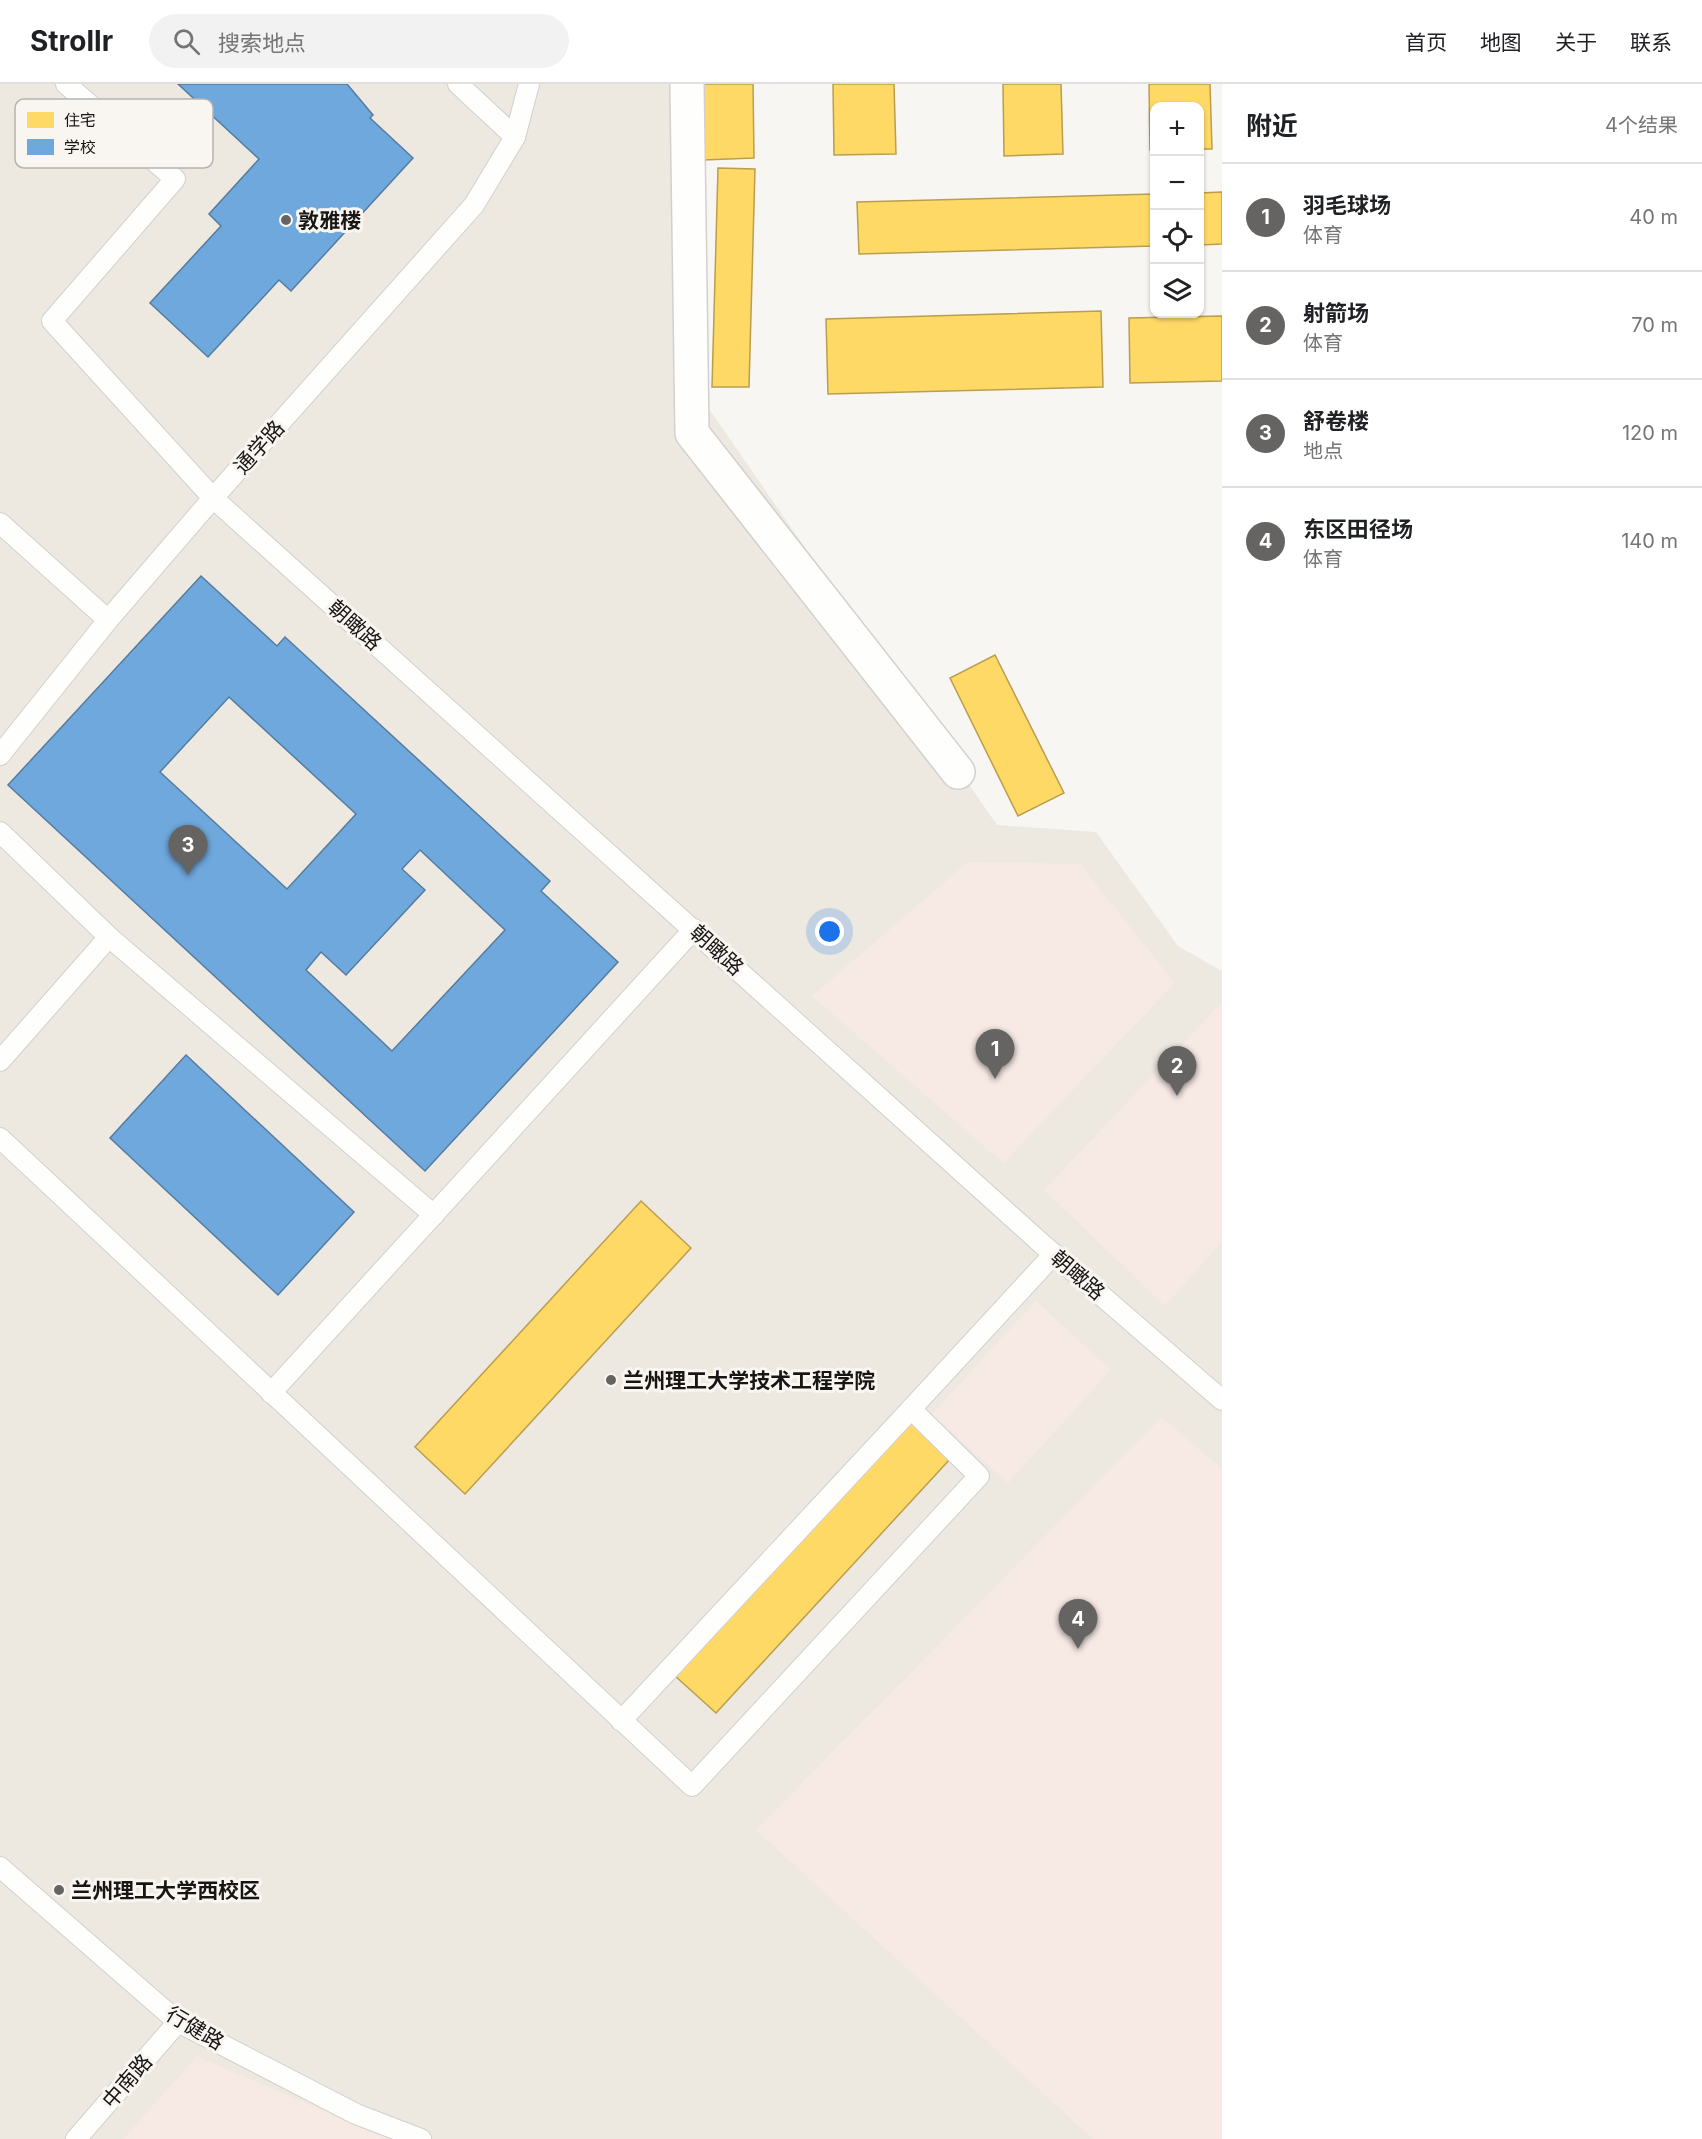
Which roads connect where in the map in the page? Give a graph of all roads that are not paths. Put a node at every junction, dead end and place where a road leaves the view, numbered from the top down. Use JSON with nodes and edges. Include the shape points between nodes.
{"nodes":[{"id":1,"x":66,"y":84,"type":"edge"},
{"id":2,"x":458,"y":84,"type":"edge"},
{"id":3,"x":529,"y":84,"type":"edge"},
{"id":4,"x":687,"y":84,"type":"edge"},
{"id":5,"x":83,"y":99,"type":"edge"},
{"id":6,"x":515,"y":137,"type":"junction"},
{"id":7,"x":162,"y":168,"type":"edge"},
{"id":8,"x":213,"y":498,"type":"junction"},
{"id":9,"x":0,"y":523,"type":"edge"},
{"id":10,"x":108,"y":620,"type":"junction"},
{"id":11,"x":0,"y":755,"type":"edge"},
{"id":12,"x":958,"y":772,"type":"dead end"},
{"id":13,"x":0,"y":832,"type":"edge"},
{"id":14,"x":694,"y":929,"type":"junction"},
{"id":15,"x":109,"y":937,"type":"junction"},
{"id":16,"x":0,"y":1061,"type":"edge"},
{"id":17,"x":0,"y":1138,"type":"edge"},
{"id":18,"x":434,"y":1215,"type":"junction"},
{"id":19,"x":1054,"y":1254,"type":"junction"},
{"id":20,"x":271,"y":1394,"type":"junction"},
{"id":21,"x":1222,"y":1400,"type":"edge"},
{"id":22,"x":911,"y":1409,"type":"junction"},
{"id":23,"x":621,"y":1721,"type":"junction"},
{"id":24,"x":0,"y":1867,"type":"edge"},
{"id":25,"x":178,"y":2022,"type":"junction"},
{"id":26,"x":76,"y":2139,"type":"edge"},
{"id":27,"x":422,"y":2139,"type":"edge"}],
"edges":[{"from":1,"to":5,"type":"lane","name":"朝瞰路"},
{"from":2,"to":6,"type":"lane"},
{"from":3,"to":6,"type":"lane","name":"通学路"},
{"from":4,"to":12,"type":"street","via":[[692,433]]},
{"from":6,"to":8,"type":"lane","name":"通学路","via":[[474,205]]},
{"from":7,"to":8,"type":"lane","name":"朝瞰路","via":[[175,179],[52,321]]},
{"from":8,"to":10,"type":"lane","name":"通学路"},
{"from":8,"to":14,"type":"lane","name":"朝瞰路"},
{"from":9,"to":10,"type":"lane"},
{"from":10,"to":11,"type":"lane","name":"通学路"},
{"from":13,"to":15,"type":"lane"},
{"from":14,"to":18,"type":"lane"},
{"from":14,"to":19,"type":"lane","name":"朝瞰路"},
{"from":15,"to":16,"type":"lane"},
{"from":15,"to":18,"type":"lane"},
{"from":17,"to":20,"type":"lane"},
{"from":18,"to":20,"type":"lane"},
{"from":19,"to":21,"type":"lane","name":"朝瞰路"},
{"from":19,"to":22,"type":"lane"},
{"from":20,"to":23,"type":"lane"},
{"from":22,"to":23,"type":"lane"},
{"from":22,"to":23,"type":"lane","via":[[979,1476],[692,1786]]},
{"from":24,"to":25,"type":"lane","name":"行健路"},
{"from":25,"to":26,"type":"lane","name":"中南路"},
{"from":25,"to":27,"type":"lane","name":"行健路","via":[[356,2114]]}]}
